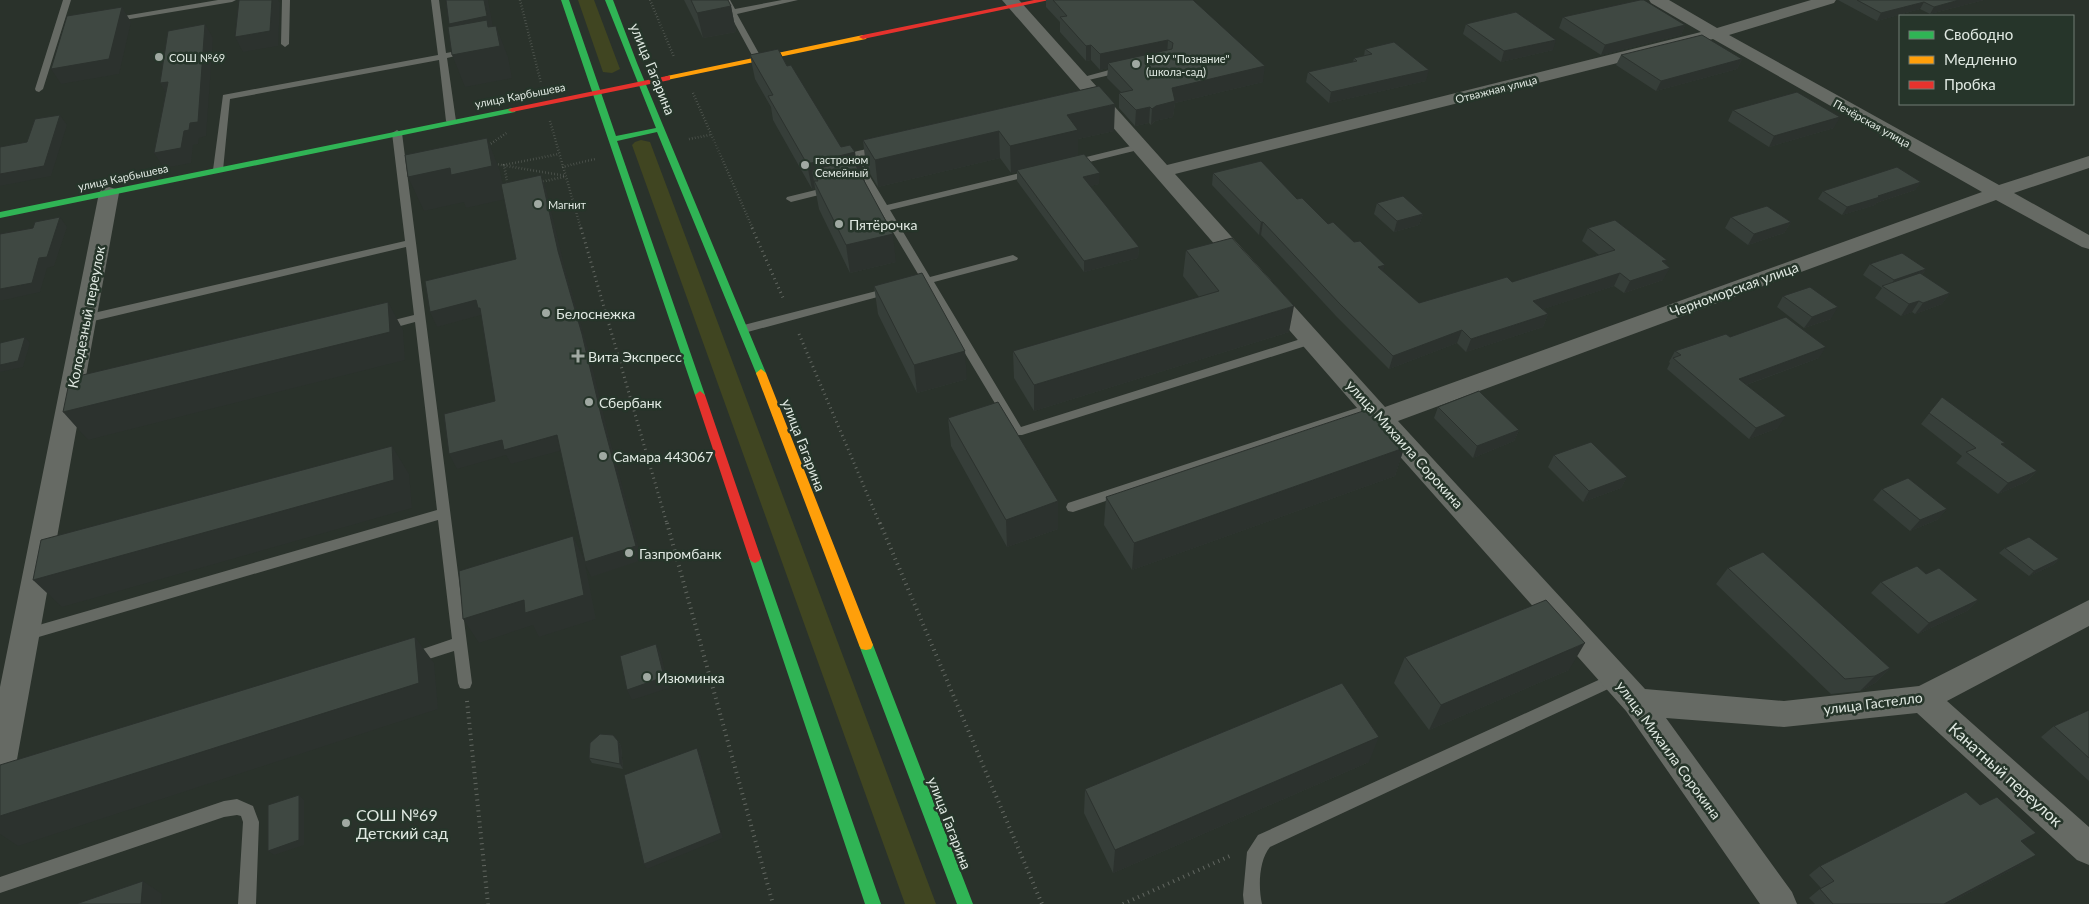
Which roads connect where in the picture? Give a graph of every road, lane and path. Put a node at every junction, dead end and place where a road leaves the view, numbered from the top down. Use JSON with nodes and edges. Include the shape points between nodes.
{"nodes":[{"id":1,"x":68,"y":0,"type":"edge"},
{"id":2,"x":232,"y":0,"type":"edge"},
{"id":3,"x":286,"y":0,"type":"edge"},
{"id":4,"x":435,"y":0,"type":"edge"},
{"id":5,"x":520,"y":0,"type":"edge"},
{"id":6,"x":565,"y":0,"type":"edge"},
{"id":7,"x":609,"y":0,"type":"edge"},
{"id":8,"x":650,"y":0,"type":"edge"},
{"id":9,"x":726,"y":0,"type":"edge"},
{"id":10,"x":794,"y":0,"type":"edge"},
{"id":11,"x":1045,"y":0,"type":"edge"},
{"id":12,"x":1657,"y":0,"type":"edge"},
{"id":13,"x":1828,"y":0,"type":"edge"},
{"id":14,"x":1013,"y":3,"type":"edge"},
{"id":15,"x":733,"y":12,"type":"junction"},
{"id":16,"x":106,"y":21,"type":"edge"},
{"id":17,"x":68,"y":28,"type":"edge"},
{"id":18,"x":58,"y":30,"type":"junction"},
{"id":19,"x":1714,"y":34,"type":"junction"},
{"id":20,"x":285,"y":44,"type":"dead end"},
{"id":21,"x":481,"y":49,"type":"edge"},
{"id":22,"x":442,"y":56,"type":"junction"},
{"id":23,"x":758,"y":59,"type":"junction"},
{"id":24,"x":1132,"y":68,"type":"edge"},
{"id":25,"x":685,"y":74,"type":"junction"},
{"id":26,"x":642,"y":84,"type":"junction"},
{"id":27,"x":39,"y":89,"type":"dead end"},
{"id":28,"x":597,"y":93,"type":"junction"},
{"id":29,"x":1088,"y":93,"type":"junction"},
{"id":30,"x":546,"y":103,"type":"junction"},
{"id":31,"x":451,"y":122,"type":"junction"},
{"id":32,"x":661,"y":129,"type":"junction"},
{"id":33,"x":510,"y":131,"type":"dead end"},
{"id":34,"x":397,"y":133,"type":"junction"},
{"id":35,"x":613,"y":139,"type":"junction"},
{"id":36,"x":890,"y":146,"type":"edge"},
{"id":37,"x":1139,"y":147,"type":"junction"},
{"id":38,"x":482,"y":149,"type":"edge"},
{"id":39,"x":559,"y":154,"type":"junction"},
{"id":40,"x":2089,"y":162,"type":"edge"},
{"id":41,"x":495,"y":164,"type":"dead end"},
{"id":42,"x":504,"y":165,"type":"junction"},
{"id":43,"x":1063,"y":165,"type":"edge"},
{"id":44,"x":218,"y":170,"type":"junction"},
{"id":45,"x":1044,"y":170,"type":"edge"},
{"id":46,"x":1162,"y":172,"type":"junction"},
{"id":47,"x":566,"y":176,"type":"junction"},
{"id":48,"x":537,"y":183,"type":"edge"},
{"id":49,"x":838,"y":187,"type":"edge"},
{"id":50,"x":508,"y":189,"type":"edge"},
{"id":51,"x":1999,"y":192,"type":"junction"},
{"id":52,"x":109,"y":193,"type":"junction"},
{"id":53,"x":791,"y":199,"type":"dead end"},
{"id":54,"x":884,"y":209,"type":"junction"},
{"id":55,"x":0,"y":215,"type":"edge"},
{"id":56,"x":411,"y":243,"type":"junction"},
{"id":57,"x":2089,"y":243,"type":"edge"},
{"id":58,"x":1013,"y":258,"type":"dead end"},
{"id":59,"x":927,"y":281,"type":"junction"},
{"id":60,"x":792,"y":316,"type":"junction"},
{"id":61,"x":420,"y":317,"type":"junction"},
{"id":62,"x":85,"y":319,"type":"junction"},
{"id":63,"x":373,"y":329,"type":"edge"},
{"id":64,"x":744,"y":329,"type":"junction"},
{"id":65,"x":1311,"y":340,"type":"junction"},
{"id":66,"x":1376,"y":412,"type":"junction"},
{"id":67,"x":1073,"y":507,"type":"dead end"},
{"id":68,"x":444,"y":513,"type":"junction"},
{"id":69,"x":2089,"y":612,"type":"edge"},
{"id":70,"x":25,"y":635,"type":"junction"},
{"id":71,"x":460,"y":643,"type":"junction"},
{"id":72,"x":394,"y":664,"type":"edge"},
{"id":73,"x":1616,"y":678,"type":"junction"},
{"id":74,"x":465,"y":683,"type":"joint"},
{"id":75,"x":1923,"y":699,"type":"junction"},
{"id":76,"x":1637,"y":702,"type":"junction"},
{"id":77,"x":0,"y":765,"type":"edge"},
{"id":78,"x":1264,"y":840,"type":"junction"},
{"id":79,"x":2089,"y":849,"type":"edge"},
{"id":80,"x":0,"y":885,"type":"edge"},
{"id":81,"x":248,"y":904,"type":"edge"},
{"id":82,"x":488,"y":904,"type":"edge"},
{"id":83,"x":773,"y":904,"type":"edge"},
{"id":84,"x":873,"y":904,"type":"edge"},
{"id":85,"x":965,"y":904,"type":"edge"},
{"id":86,"x":1042,"y":904,"type":"edge"},
{"id":87,"x":1123,"y":904,"type":"edge"},
{"id":88,"x":1253,"y":904,"type":"edge"},
{"id":89,"x":1780,"y":904,"type":"edge"}],
"edges":[{"from":1,"to":18,"type":"lane"},
{"from":2,"to":16,"type":"lane"},
{"from":3,"to":20,"type":"lane"},
{"from":4,"to":22,"type":"lane"},
{"from":5,"to":30,"type":"path"},
{"from":6,"to":28,"type":"main road"},
{"from":7,"to":26,"type":"main road","name":"улица Гагарина"},
{"from":8,"to":25,"type":"path"},
{"from":9,"to":15,"type":"lane"},
{"from":10,"to":15,"type":"lane"},
{"from":11,"to":14,"type":"main road","name":"улица Карбышева"},
{"from":12,"to":19,"type":"street","name":"Печёрская улица"},
{"from":13,"to":19,"type":"street","name":"Отважная улица"},
{"from":14,"to":23,"type":"main road","name":"улица Карбышева"},
{"from":14,"to":29,"type":"street","name":"улица Михаила Сорокина"},
{"from":15,"to":23,"type":"lane"},
{"from":17,"to":18,"type":"lane"},
{"from":18,"to":27,"type":"lane"},
{"from":19,"to":46,"type":"street","name":"Отважная улица"},
{"from":19,"to":51,"type":"street","name":"Печёрская улица"},
{"from":21,"to":22,"type":"lane"},
{"from":22,"to":31,"type":"lane"},
{"from":22,"to":44,"type":"lane","via":[[226,96]]},
{"from":23,"to":25,"type":"main road","name":"улица Карбышева"},
{"from":24,"to":29,"type":"lane"},
{"from":25,"to":26,"type":"main road","name":"улица Карбышева"},
{"from":25,"to":60,"type":"path"},
{"from":26,"to":28,"type":"main road","name":"улица Карбышева"},
{"from":26,"to":32,"type":"main road","name":"улица Гагарина"},
{"from":28,"to":30,"type":"main road","name":"улица Карбышева"},
{"from":28,"to":35,"type":"main road"},
{"from":29,"to":37,"type":"street","name":"улица Михаила Сорокина"},
{"from":30,"to":31,"type":"main road","name":"улица Карбышева"},
{"from":30,"to":39,"type":"path"},
{"from":31,"to":34,"type":"main road","name":"улица Карбышева"},
{"from":32,"to":35,"type":"main road"},
{"from":32,"to":64,"type":"main road","name":"улица Гагарина"},
{"from":33,"to":38,"type":"path"},
{"from":34,"to":44,"type":"main road","name":"улица Карбышева"},
{"from":34,"to":56,"type":"lane"},
{"from":35,"to":84,"type":"main road"},
{"from":36,"to":54,"type":"lane","via":[[852,155],[862,181]]},
{"from":37,"to":43,"type":"lane"},
{"from":37,"to":46,"type":"street","name":"улица Михаила Сорокина"},
{"from":39,"to":42,"type":"path"},
{"from":39,"to":47,"type":"path"},
{"from":40,"to":51,"type":"street","name":"Черноморская улица"},
{"from":41,"to":42,"type":"path"},
{"from":42,"to":47,"type":"path"},
{"from":42,"to":50,"type":"path"},
{"from":44,"to":52,"type":"main road","name":"улица Карбышева"},
{"from":45,"to":54,"type":"lane"},
{"from":46,"to":65,"type":"street","name":"улица Михаила Сорокина"},
{"from":47,"to":48,"type":"path"},
{"from":47,"to":83,"type":"path","via":[[691,606]]},
{"from":49,"to":53,"type":"lane"},
{"from":51,"to":57,"type":"street","name":"Печёрская улица"},
{"from":51,"to":66,"type":"street","name":"Черноморская улица"},
{"from":52,"to":55,"type":"main road","name":"улица Карбышева"},
{"from":52,"to":62,"type":"street","name":"Колодезный переулок"},
{"from":54,"to":59,"type":"lane"},
{"from":56,"to":61,"type":"lane"},
{"from":56,"to":62,"type":"lane"},
{"from":58,"to":59,"type":"lane"},
{"from":59,"to":60,"type":"lane"},
{"from":59,"to":65,"type":"lane","via":[[1018,432]]},
{"from":60,"to":64,"type":"lane"},
{"from":60,"to":86,"type":"path"},
{"from":61,"to":63,"type":"lane"},
{"from":61,"to":68,"type":"lane"},
{"from":62,"to":70,"type":"street","name":"Колодезный переулок","via":[[74,403]]},
{"from":64,"to":85,"type":"main road","name":"улица Гагарина"},
{"from":65,"to":66,"type":"street","name":"улица Михаила Сорокина"},
{"from":66,"to":67,"type":"lane"},
{"from":66,"to":73,"type":"street","name":"улица Михаила Сорокина"},
{"from":68,"to":70,"type":"lane"},
{"from":68,"to":71,"type":"lane"},
{"from":69,"to":75,"type":"street","name":"улица Гастелло"},
{"from":70,"to":77,"type":"street","name":"Колодезный переулок"},
{"from":71,"to":72,"type":"lane"},
{"from":71,"to":74,"type":"lane"},
{"from":73,"to":76,"type":"street","name":"улица Михаила Сорокина"},
{"from":73,"to":78,"type":"lane"},
{"from":74,"to":82,"type":"path"},
{"from":75,"to":76,"type":"street","name":"улица Гастелло","via":[[1784,714]]},
{"from":75,"to":79,"type":"street","name":"Канатный переулок"},
{"from":76,"to":89,"type":"street","name":"улица Михаила Сорокина"},
{"from":78,"to":87,"type":"path"},
{"from":78,"to":88,"type":"lane","via":[[1256,852],[1251,895]]},
{"from":80,"to":81,"type":"lane","via":[[237,807],[247,811],[251,822]]}]}
